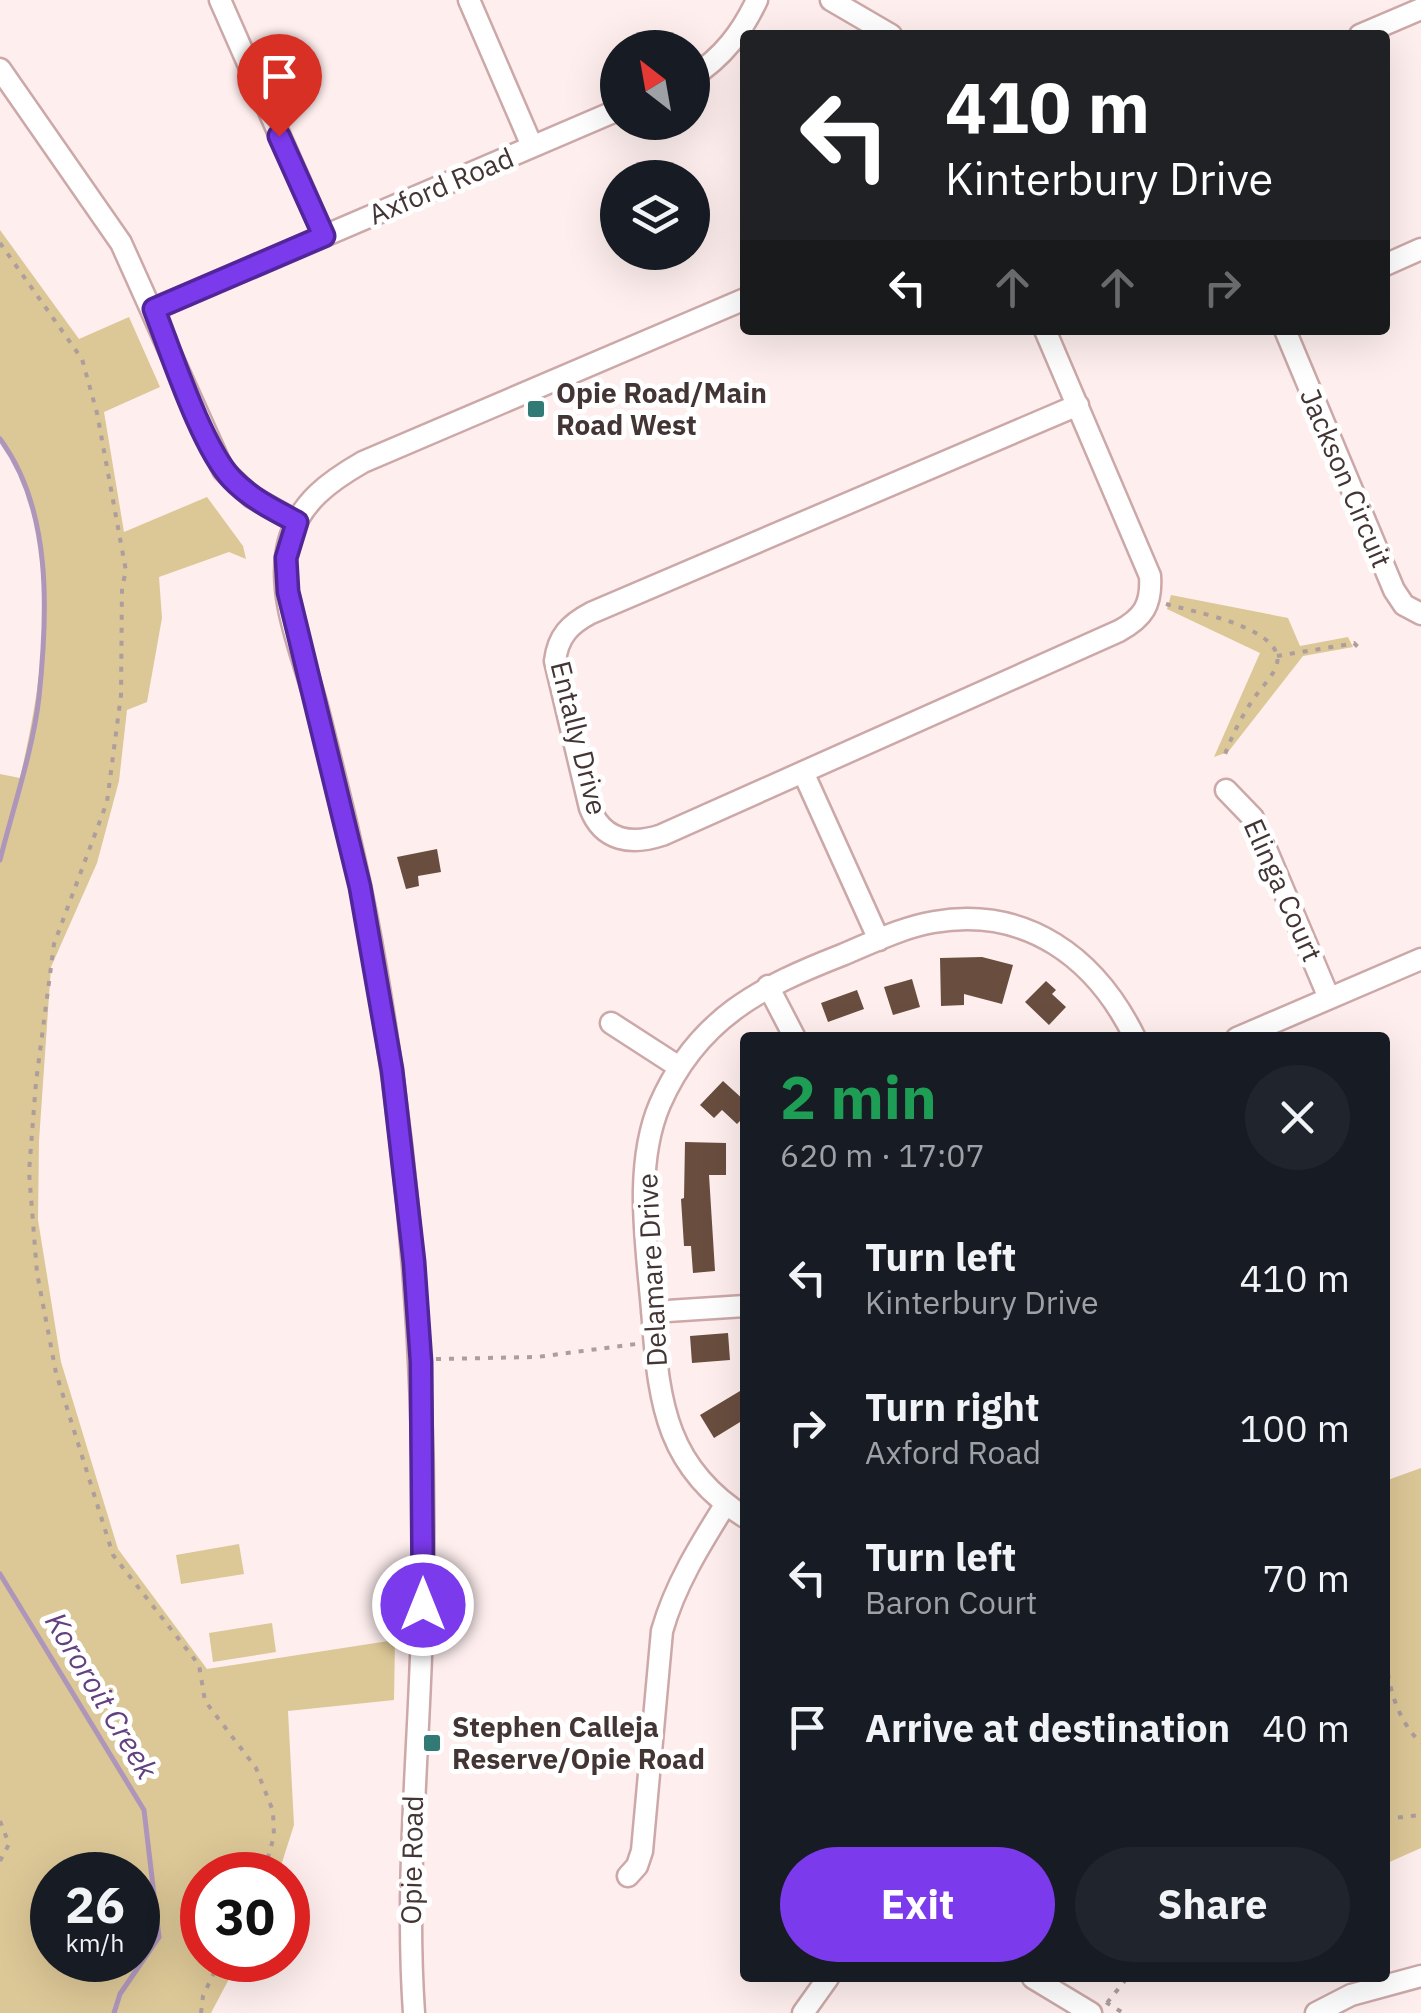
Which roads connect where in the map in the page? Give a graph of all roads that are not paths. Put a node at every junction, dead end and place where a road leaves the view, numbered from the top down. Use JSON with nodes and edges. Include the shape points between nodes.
{"nodes":[{"id":1,"x":220,"y":0,"type":"edge"},
{"id":2,"x":470,"y":0,"type":"edge"},
{"id":3,"x":758,"y":0,"type":"edge"},
{"id":4,"x":831,"y":0,"type":"edge"},
{"id":5,"x":1421,"y":8,"type":"edge"},
{"id":6,"x":741,"y":30,"type":"edge"},
{"id":7,"x":884,"y":30,"type":"edge"},
{"id":8,"x":1371,"y":30,"type":"edge"},
{"id":9,"x":740,"y":31,"type":"edge"},
{"id":10,"x":710,"y":62,"type":"edge"},
{"id":11,"x":0,"y":69,"type":"edge"},
{"id":12,"x":600,"y":118,"type":"edge"},
{"id":13,"x":532,"y":146,"type":"junction"},
{"id":14,"x":324,"y":236,"type":"junction"},
{"id":15,"x":1421,"y":250,"type":"edge"},
{"id":16,"x":1390,"y":263,"type":"edge"},
{"id":17,"x":740,"y":301,"type":"edge"},
{"id":18,"x":154,"y":309,"type":"junction"},
{"id":19,"x":1047,"y":335,"type":"edge"},
{"id":20,"x":1287,"y":335,"type":"edge"},
{"id":21,"x":1078,"y":405,"type":"junction"},
{"id":22,"x":297,"y":522,"type":"junction"},
{"id":23,"x":1421,"y":614,"type":"edge"},
{"id":24,"x":803,"y":772,"type":"junction"},
{"id":25,"x":1226,"y":790,"type":"dead end"},
{"id":26,"x":879,"y":940,"type":"junction"},
{"id":27,"x":1421,"y":959,"type":"edge"},
{"id":28,"x":768,"y":986,"type":"junction"},
{"id":29,"x":1330,"y":998,"type":"junction"},
{"id":30,"x":611,"y":1023,"type":"dead end"},
{"id":31,"x":792,"y":1032,"type":"edge"},
{"id":32,"x":1131,"y":1032,"type":"edge"},
{"id":33,"x":1251,"y":1032,"type":"edge"},
{"id":34,"x":679,"y":1067,"type":"junction"},
{"id":35,"x":740,"y":1306,"type":"edge"},
{"id":36,"x":652,"y":1312,"type":"junction"},
{"id":37,"x":725,"y":1505,"type":"junction"},
{"id":38,"x":740,"y":1514,"type":"edge"},
{"id":39,"x":628,"y":1876,"type":"dead end"},
{"id":40,"x":1421,"y":1976,"type":"edge"},
{"id":41,"x":825,"y":1982,"type":"edge"},
{"id":42,"x":1039,"y":1982,"type":"edge"},
{"id":43,"x":1086,"y":2012,"type":"edge"},
{"id":44,"x":414,"y":2013,"type":"edge"},
{"id":45,"x":803,"y":2013,"type":"edge"},
{"id":46,"x":1316,"y":2013,"type":"edge"}],
"edges":[{"from":1,"to":14,"type":"street"},
{"from":2,"to":13,"type":"street"},
{"from":3,"to":6,"type":"street"},
{"from":4,"to":7,"type":"street"},
{"from":5,"to":8,"type":"street"},
{"from":9,"to":10,"type":"street"},
{"from":11,"to":18,"type":"street","via":[[122,243]]},
{"from":12,"to":13,"type":"street","name":"Axford Road"},
{"from":13,"to":14,"type":"street","name":"Axford Road"},
{"from":14,"to":18,"type":"street","name":"Axford Road"},
{"from":15,"to":16,"type":"street"},
{"from":17,"to":22,"type":"street","via":[[363,462],[315,494]]},
{"from":18,"to":22,"type":"street","via":[[224,470],[252,497]]},
{"from":19,"to":21,"type":"street","name":"Entally Drive"},
{"from":20,"to":23,"type":"street","name":"Jackson Circuit","via":[[1394,590]]},
{"from":21,"to":24,"type":"street","name":"Entally Drive","via":[[1150,576],[1142,616]]},
{"from":21,"to":24,"type":"street","name":"Entally Drive","via":[[591,613],[560,638],[557,675],[590,808],[597,824],[616,838],[633,842],[662,835]]},
{"from":22,"to":44,"type":"street","name":"Opie Road","via":[[286,558],[288,592],[371,945],[400,1137],[421,1360],[422,1635],[409,1907]]},
{"from":24,"to":26,"type":"street"},
{"from":25,"to":29,"type":"street","name":"Elinga Court","via":[[1254,818]]},
{"from":26,"to":28,"type":"street","name":"Delamare Drive"},
{"from":26,"to":32,"type":"street","name":"Delamare Drive","via":[[954,920],[1024,928],[1090,970]]},
{"from":27,"to":29,"type":"street"},
{"from":28,"to":31,"type":"street"},
{"from":28,"to":34,"type":"street","name":"Delamare Drive","via":[[720,1019]]},
{"from":29,"to":33,"type":"street"},
{"from":30,"to":34,"type":"street"},
{"from":34,"to":36,"type":"street","name":"Delamare Drive","via":[[658,1109],[645,1177]]},
{"from":35,"to":36,"type":"street"},
{"from":36,"to":37,"type":"street","name":"Delamare Drive","via":[[664,1414],[688,1466]]},
{"from":37,"to":38,"type":"street","name":"Delamare Drive"},
{"from":37,"to":39,"type":"street","via":[[668,1607],[642,1851]]},
{"from":40,"to":46,"type":"street","via":[[1351,1995]]},
{"from":41,"to":45,"type":"street"},
{"from":42,"to":43,"type":"street"}]}
